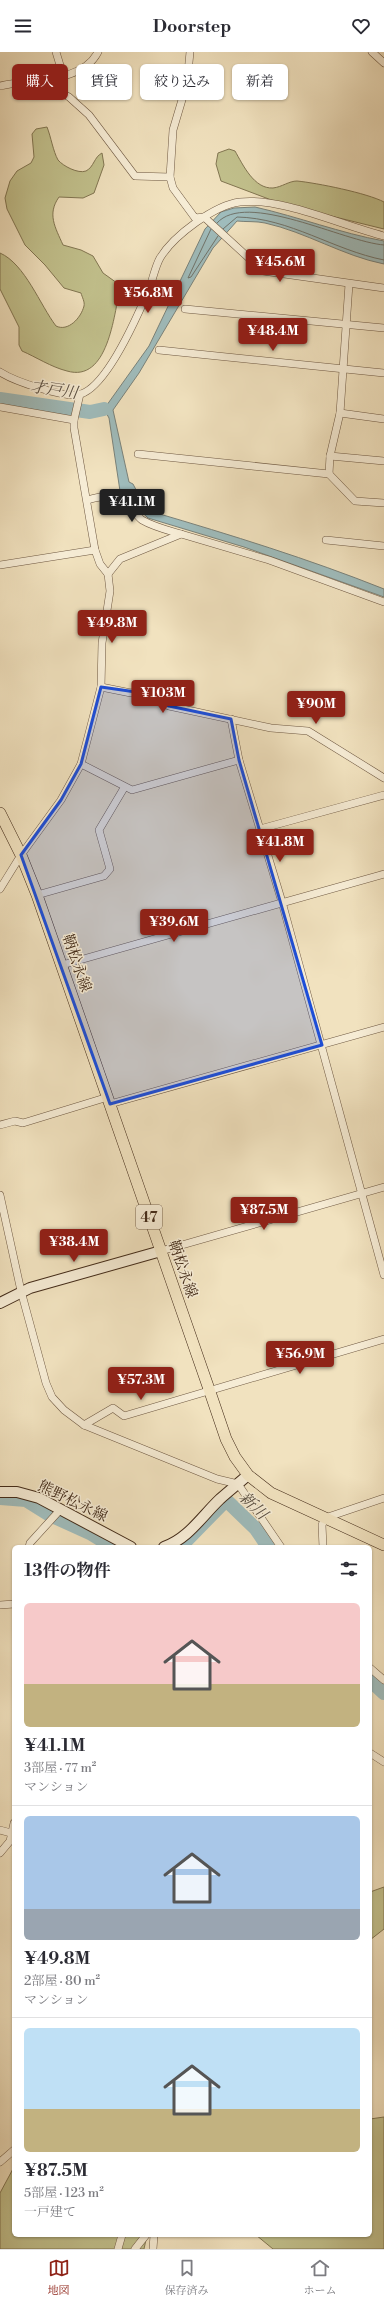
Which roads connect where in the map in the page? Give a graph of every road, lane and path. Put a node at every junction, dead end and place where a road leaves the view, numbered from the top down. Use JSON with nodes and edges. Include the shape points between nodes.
{"nodes":[{"id":1,"x":56,"y":52,"type":"edge"},
{"id":2,"x":98,"y":52,"type":"edge"},
{"id":3,"x":190,"y":52,"type":"edge"},
{"id":4,"x":372,"y":52,"type":"edge"},
{"id":5,"x":384,"y":63,"type":"edge"},
{"id":6,"x":60,"y":64,"type":"edge"},
{"id":7,"x":68,"y":73,"type":"edge"},
{"id":8,"x":12,"y":84,"type":"edge"},
{"id":9,"x":0,"y":86,"type":"edge"},
{"id":10,"x":68,"y":96,"type":"edge"},
{"id":11,"x":170,"y":177,"type":"junction"},
{"id":12,"x":204,"y":217,"type":"junction"},
{"id":13,"x":384,"y":236,"type":"edge"},
{"id":14,"x":349,"y":284,"type":"junction"},
{"id":15,"x":384,"y":288,"type":"edge"},
{"id":16,"x":185,"y":309,"type":"dead end"},
{"id":17,"x":348,"y":324,"type":"junction"},
{"id":18,"x":384,"y":328,"type":"edge"},
{"id":19,"x":159,"y":350,"type":"dead end"},
{"id":20,"x":343,"y":368,"type":"junction"},
{"id":21,"x":0,"y":372,"type":"edge"},
{"id":22,"x":384,"y":373,"type":"edge"},
{"id":23,"x":80,"y":394,"type":"junction"},
{"id":24,"x":0,"y":407,"type":"edge"},
{"id":25,"x":340,"y":413,"type":"junction"},
{"id":26,"x":384,"y":419,"type":"edge"},
{"id":27,"x":74,"y":420,"type":"junction"},
{"id":28,"x":138,"y":454,"type":"dead end"},
{"id":29,"x":330,"y":456,"type":"junction"},
{"id":30,"x":384,"y":461,"type":"edge"},
{"id":31,"x":329,"y":474,"type":"junction"},
{"id":32,"x":87,"y":500,"type":"junction"},
{"id":33,"x":384,"y":503,"type":"edge"},
{"id":34,"x":181,"y":534,"type":"junction"},
{"id":35,"x":326,"y":540,"type":"dead end"},
{"id":36,"x":384,"y":546,"type":"edge"},
{"id":37,"x":95,"y":550,"type":"junction"},
{"id":38,"x":0,"y":565,"type":"edge"},
{"id":39,"x":108,"y":574,"type":"junction"},
{"id":40,"x":384,"y":602,"type":"edge"},
{"id":41,"x":101,"y":687,"type":"junction"},
{"id":42,"x":231,"y":718,"type":"junction"},
{"id":43,"x":239,"y":760,"type":"junction"},
{"id":44,"x":81,"y":764,"type":"junction"},
{"id":45,"x":384,"y":778,"type":"edge"},
{"id":46,"x":124,"y":788,"type":"junction"},
{"id":47,"x":384,"y":794,"type":"edge"},
{"id":48,"x":0,"y":813,"type":"edge"},
{"id":49,"x":260,"y":829,"type":"junction"},
{"id":50,"x":21,"y":855,"type":"junction"},
{"id":51,"x":384,"y":874,"type":"edge"},
{"id":52,"x":0,"y":890,"type":"edge"},
{"id":53,"x":37,"y":895,"type":"junction"},
{"id":54,"x":282,"y":902,"type":"junction"},
{"id":55,"x":62,"y":965,"type":"junction"},
{"id":56,"x":384,"y":1027,"type":"edge"},
{"id":57,"x":322,"y":1045,"type":"junction"},
{"id":58,"x":109,"y":1100,"type":"junction"},
{"id":59,"x":0,"y":1125,"type":"edge"},
{"id":60,"x":384,"y":1187,"type":"edge"},
{"id":61,"x":361,"y":1193,"type":"junction"},
{"id":62,"x":0,"y":1195,"type":"edge"},
{"id":63,"x":161,"y":1251,"type":"junction"},
{"id":64,"x":384,"y":1275,"type":"edge"},
{"id":65,"x":21,"y":1291,"type":"junction"},
{"id":66,"x":0,"y":1303,"type":"edge"},
{"id":67,"x":384,"y":1339,"type":"edge"},
{"id":68,"x":210,"y":1392,"type":"junction"},
{"id":69,"x":84,"y":1425,"type":"junction"},
{"id":70,"x":248,"y":1475,"type":"junction"},
{"id":71,"x":238,"y":1484,"type":"junction"},
{"id":72,"x":0,"y":1492,"type":"edge"},
{"id":73,"x":384,"y":1498,"type":"edge"},
{"id":74,"x":60,"y":1510,"type":"junction"},
{"id":75,"x":325,"y":1518,"type":"junction"},
{"id":76,"x":30,"y":1545,"type":"edge"},
{"id":77,"x":125,"y":1545,"type":"edge"},
{"id":78,"x":168,"y":1545,"type":"edge"},
{"id":79,"x":280,"y":1545,"type":"edge"},
{"id":80,"x":323,"y":1545,"type":"edge"},
{"id":81,"x":384,"y":1545,"type":"edge"},
{"id":82,"x":12,"y":1604,"type":"edge"},
{"id":83,"x":0,"y":1605,"type":"edge"},
{"id":84,"x":372,"y":1670,"type":"edge"},
{"id":85,"x":384,"y":1680,"type":"edge"},
{"id":86,"x":372,"y":1754,"type":"edge"},
{"id":87,"x":384,"y":1762,"type":"edge"},
{"id":88,"x":0,"y":1830,"type":"edge"},
{"id":89,"x":12,"y":1830,"type":"edge"},
{"id":90,"x":11,"y":1833,"type":"junction"},
{"id":91,"x":0,"y":1853,"type":"edge"},
{"id":92,"x":12,"y":2152,"type":"edge"},
{"id":93,"x":0,"y":2162,"type":"edge"},
{"id":94,"x":121,"y":2237,"type":"edge"},
{"id":95,"x":144,"y":2237,"type":"edge"},
{"id":96,"x":154,"y":2237,"type":"edge"},
{"id":97,"x":118,"y":2249,"type":"edge"},
{"id":98,"x":135,"y":2249,"type":"edge"},
{"id":99,"x":153,"y":2249,"type":"edge"}],
"edges":[{"from":1,"to":6,"type":"street"},
{"from":2,"to":7,"type":"street","via":[[95,60],[86,68]]},
{"from":3,"to":11,"type":"street","via":[[187,83],[173,130]]},
{"from":4,"to":5,"type":"street"},
{"from":8,"to":9,"type":"street"},
{"from":10,"to":11,"type":"street","via":[[89,115],[135,176]]},
{"from":11,"to":12,"type":"street","via":[[173,188],[194,218]]},
{"from":12,"to":13,"type":"street","via":[[223,206],[256,202],[299,210]]},
{"from":12,"to":14,"type":"street","via":[[263,271]]},
{"from":12,"to":23,"type":"street","via":[[188,228],[160,258],[136,320],[111,365],[97,382]]},
{"from":14,"to":15,"type":"street"},
{"from":14,"to":17,"type":"street"},
{"from":16,"to":17,"type":"street"},
{"from":17,"to":18,"type":"street"},
{"from":17,"to":20,"type":"street"},
{"from":19,"to":20,"type":"street"},
{"from":20,"to":22,"type":"street"},
{"from":20,"to":25,"type":"street"},
{"from":21,"to":23,"type":"street","via":[[32,387]]},
{"from":23,"to":27,"type":"street"},
{"from":24,"to":27,"type":"street"},
{"from":25,"to":26,"type":"street"},
{"from":25,"to":29,"type":"street"},
{"from":27,"to":32,"type":"street"},
{"from":28,"to":31,"type":"street"},
{"from":29,"to":30,"type":"street"},
{"from":29,"to":31,"type":"street"},
{"from":31,"to":33,"type":"street","via":[[355,501]]},
{"from":32,"to":34,"type":"street","via":[[112,494],[119,496],[141,519],[160,529]]},
{"from":32,"to":37,"type":"street"},
{"from":34,"to":39,"type":"street","via":[[120,558]]},
{"from":34,"to":40,"type":"street","via":[[269,560]]},
{"from":35,"to":36,"type":"street"},
{"from":37,"to":38,"type":"street"},
{"from":37,"to":39,"type":"street","via":[[100,564]]},
{"from":39,"to":41,"type":"street","via":[[110,591],[102,643]]},
{"from":41,"to":42,"type":"street","via":[[136,692],[169,706]]},
{"from":41,"to":44,"type":"street"},
{"from":42,"to":43,"type":"street"},
{"from":42,"to":45,"type":"street","via":[[271,728],[308,731]]},
{"from":43,"to":46,"type":"street","via":[[132,790]]},
{"from":43,"to":49,"type":"street"},
{"from":44,"to":46,"type":"street"},
{"from":44,"to":50,"type":"street","via":[[61,800]]},
{"from":46,"to":53,"type":"street","via":[[99,830],[110,869],[104,876]]},
{"from":47,"to":49,"type":"street"},
{"from":48,"to":50,"type":"main road","name":"鞆松永線","number":"47"},
{"from":49,"to":54,"type":"street"},
{"from":50,"to":52,"type":"street"},
{"from":50,"to":53,"type":"main road","name":"鞆松永線","number":"47"},
{"from":51,"to":54,"type":"street"},
{"from":53,"to":55,"type":"main road","name":"鞆松永線","number":"47"},
{"from":54,"to":55,"type":"street"},
{"from":54,"to":57,"type":"street"},
{"from":55,"to":58,"type":"main road","name":"鞆松永線","number":"47"},
{"from":56,"to":57,"type":"street"},
{"from":57,"to":58,"type":"street"},
{"from":57,"to":61,"type":"street"},
{"from":58,"to":59,"type":"street","via":[[23,1123],[15,1121]]},
{"from":58,"to":63,"type":"main road","name":"鞆松永線","number":"47"},
{"from":60,"to":61,"type":"street"},
{"from":61,"to":63,"type":"street"},
{"from":61,"to":64,"type":"street"},
{"from":62,"to":65,"type":"street"},
{"from":63,"to":65,"type":"main road"},
{"from":63,"to":68,"type":"main road","name":"鞆松永線","number":"47"},
{"from":65,"to":66,"type":"main road"},
{"from":65,"to":69,"type":"street","via":[[46,1384],[52,1397]]},
{"from":67,"to":68,"type":"street"},
{"from":68,"to":69,"type":"street","via":[[124,1416],[113,1408]]},
{"from":68,"to":70,"type":"main road","name":"鞆松永線","number":"47","via":[[226,1439]]},
{"from":69,"to":71,"type":"street","via":[[218,1479]]},
{"from":70,"to":71,"type":"main road"},
{"from":70,"to":75,"type":"main road","name":"鞆松永線","number":"47","via":[[271,1493]]},
{"from":71,"to":78,"type":"main road","via":[[186,1535]]},
{"from":71,"to":79,"type":"street"},
{"from":72,"to":74,"type":"main road","name":"熊野松永線","via":[[17,1492],[39,1498]]},
{"from":73,"to":75,"type":"street"},
{"from":74,"to":76,"type":"street"},
{"from":74,"to":77,"type":"main road","name":"熊野松永線"},
{"from":75,"to":80,"type":"street","via":[[322,1525]]},
{"from":75,"to":81,"type":"main road","name":"鞆松永線","number":"47"},
{"from":82,"to":83,"type":"street"},
{"from":84,"to":85,"type":"street"},
{"from":86,"to":87,"type":"street"},
{"from":88,"to":90,"type":"street"},
{"from":89,"to":90,"type":"street"},
{"from":90,"to":91,"type":"street","via":[[10,1841]]},
{"from":92,"to":93,"type":"street"},
{"from":94,"to":97,"type":"street"},
{"from":95,"to":98,"type":"street"},
{"from":96,"to":99,"type":"street"}]}
